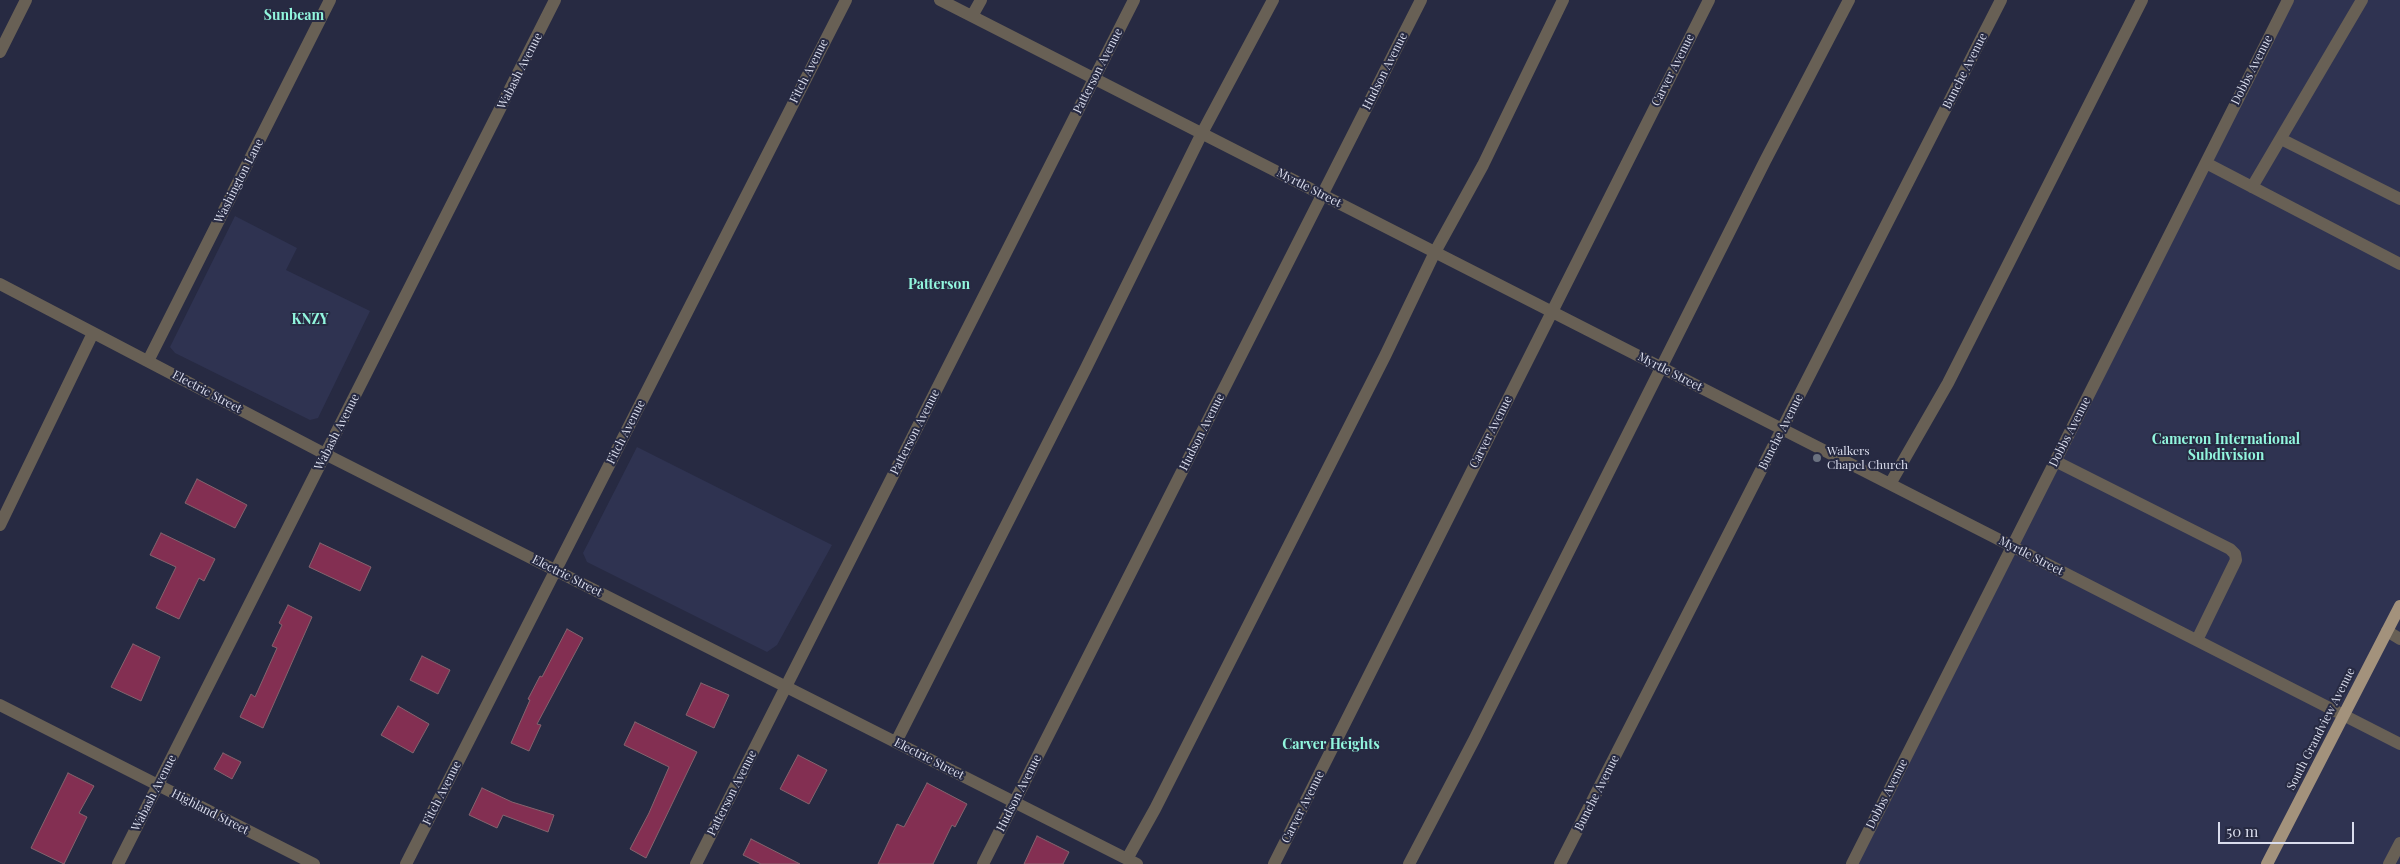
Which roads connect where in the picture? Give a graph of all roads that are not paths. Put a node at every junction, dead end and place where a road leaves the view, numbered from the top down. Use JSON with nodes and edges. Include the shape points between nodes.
{"nodes":[{"id":1,"x":26,"y":0,"type":"edge"},
{"id":2,"x":330,"y":0,"type":"edge"},
{"id":3,"x":555,"y":0,"type":"edge"},
{"id":4,"x":846,"y":0,"type":"edge"},
{"id":5,"x":940,"y":0,"type":"edge"},
{"id":6,"x":981,"y":0,"type":"edge"},
{"id":7,"x":1134,"y":0,"type":"edge"},
{"id":8,"x":1273,"y":0,"type":"edge"},
{"id":9,"x":1421,"y":0,"type":"edge"},
{"id":10,"x":1563,"y":0,"type":"edge"},
{"id":11,"x":1708,"y":0,"type":"edge"},
{"id":12,"x":1849,"y":0,"type":"edge"},
{"id":13,"x":2001,"y":0,"type":"edge"},
{"id":14,"x":2142,"y":0,"type":"edge"},
{"id":15,"x":2288,"y":0,"type":"edge"},
{"id":16,"x":2362,"y":0,"type":"edge"},
{"id":17,"x":972,"y":16,"type":"junction"},
{"id":18,"x":0,"y":52,"type":"edge"},
{"id":19,"x":1094,"y":78,"type":"junction"},
{"id":20,"x":1202,"y":133,"type":"junction"},
{"id":21,"x":2280,"y":139,"type":"junction"},
{"id":22,"x":2206,"y":163,"type":"junction"},
{"id":23,"x":2252,"y":187,"type":"junction"},
{"id":24,"x":1322,"y":195,"type":"junction"},
{"id":25,"x":2400,"y":199,"type":"edge"},
{"id":26,"x":1435,"y":252,"type":"junction"},
{"id":27,"x":2400,"y":264,"type":"edge"},
{"id":28,"x":0,"y":284,"type":"edge"},
{"id":29,"x":1552,"y":312,"type":"junction"},
{"id":30,"x":93,"y":333,"type":"junction"},
{"id":31,"x":148,"y":361,"type":"junction"},
{"id":32,"x":1662,"y":368,"type":"junction"},
{"id":33,"x":1782,"y":429,"type":"junction"},
{"id":34,"x":325,"y":454,"type":"junction"},
{"id":35,"x":2055,"y":461,"type":"junction"},
{"id":36,"x":1890,"y":484,"type":"junction"},
{"id":37,"x":0,"y":525,"type":"edge"},
{"id":38,"x":2012,"y":546,"type":"junction"},
{"id":39,"x":555,"y":570,"type":"junction"},
{"id":40,"x":2400,"y":606,"type":"edge"},
{"id":41,"x":2387,"y":631,"type":"junction"},
{"id":42,"x":2400,"y":639,"type":"edge"},
{"id":43,"x":2197,"y":640,"type":"junction"},
{"id":44,"x":786,"y":687,"type":"junction"},
{"id":45,"x":0,"y":705,"type":"edge"},
{"id":46,"x":2344,"y":715,"type":"junction"},
{"id":47,"x":896,"y":742,"type":"junction"},
{"id":48,"x":2400,"y":744,"type":"edge"},
{"id":49,"x":158,"y":785,"type":"junction"},
{"id":50,"x":1014,"y":802,"type":"junction"},
{"id":51,"x":2400,"y":843,"type":"edge"},
{"id":52,"x":1132,"y":862,"type":"edge"},
{"id":53,"x":118,"y":864,"type":"edge"},
{"id":54,"x":314,"y":864,"type":"edge"},
{"id":55,"x":406,"y":864,"type":"edge"},
{"id":56,"x":696,"y":864,"type":"edge"},
{"id":57,"x":983,"y":864,"type":"edge"},
{"id":58,"x":1274,"y":864,"type":"edge"},
{"id":59,"x":1409,"y":864,"type":"edge"},
{"id":60,"x":1560,"y":864,"type":"edge"},
{"id":61,"x":1852,"y":864,"type":"edge"},
{"id":62,"x":2268,"y":864,"type":"edge"},
{"id":63,"x":2389,"y":864,"type":"edge"}],
"edges":[{"from":1,"to":18,"type":"street"},
{"from":2,"to":31,"type":"street","name":"Washington Lane"},
{"from":3,"to":34,"type":"street","name":"Wabash Avenue"},
{"from":4,"to":39,"type":"street","name":"Fitch Avenue"},
{"from":5,"to":17,"type":"street","name":"Myrtle Street"},
{"from":6,"to":17,"type":"street"},
{"from":7,"to":19,"type":"street","name":"Patterson Avenue"},
{"from":8,"to":20,"type":"street"},
{"from":9,"to":24,"type":"street","name":"Hudson Avenue"},
{"from":10,"to":26,"type":"street","via":[[1483,165]]},
{"from":11,"to":29,"type":"street","name":"Carver Avenue"},
{"from":12,"to":32,"type":"street"},
{"from":13,"to":33,"type":"street","name":"Bunche Avenue"},
{"from":14,"to":36,"type":"street","via":[[1948,383]]},
{"from":15,"to":22,"type":"street","name":"Dobbs Avenue"},
{"from":16,"to":21,"type":"street"},
{"from":17,"to":19,"type":"street","name":"Myrtle Street"},
{"from":19,"to":20,"type":"street","name":"Myrtle Street"},
{"from":19,"to":44,"type":"street","name":"Patterson Avenue"},
{"from":20,"to":24,"type":"street","name":"Myrtle Street"},
{"from":20,"to":47,"type":"street"},
{"from":21,"to":23,"type":"street"},
{"from":21,"to":25,"type":"street"},
{"from":22,"to":23,"type":"street"},
{"from":22,"to":35,"type":"street","name":"Dobbs Avenue"},
{"from":23,"to":27,"type":"street"},
{"from":24,"to":26,"type":"street","name":"Myrtle Street"},
{"from":24,"to":50,"type":"street","name":"Hudson Avenue"},
{"from":26,"to":29,"type":"street","name":"Myrtle Street"},
{"from":26,"to":52,"type":"street","via":[[1155,809]]},
{"from":28,"to":30,"type":"street","name":"Electric Street"},
{"from":29,"to":32,"type":"street","name":"Myrtle Street"},
{"from":29,"to":58,"type":"street","name":"Carver Avenue"},
{"from":30,"to":31,"type":"street","name":"Electric Street"},
{"from":30,"to":37,"type":"street"},
{"from":31,"to":34,"type":"street","name":"Electric Street"},
{"from":32,"to":33,"type":"street","name":"Myrtle Street"},
{"from":32,"to":59,"type":"street"},
{"from":33,"to":36,"type":"street","name":"Myrtle Street"},
{"from":33,"to":60,"type":"street","name":"Bunche Avenue"},
{"from":34,"to":39,"type":"street","name":"Electric Street"},
{"from":34,"to":49,"type":"street","name":"Wabash Avenue"},
{"from":35,"to":38,"type":"street","name":"Dobbs Avenue"},
{"from":35,"to":43,"type":"street","via":[[2235,554],[2236,560]]},
{"from":36,"to":38,"type":"street","name":"Myrtle Street"},
{"from":38,"to":43,"type":"street","name":"Myrtle Street"},
{"from":38,"to":61,"type":"street","name":"Dobbs Avenue"},
{"from":39,"to":44,"type":"street","name":"Electric Street"},
{"from":39,"to":55,"type":"street","name":"Fitch Avenue"},
{"from":40,"to":41,"type":"main road","name":"South Grandview Avenue"},
{"from":41,"to":42,"type":"street"},
{"from":41,"to":46,"type":"main road","name":"South Grandview Avenue"},
{"from":43,"to":46,"type":"street","name":"Myrtle Street"},
{"from":44,"to":47,"type":"street","name":"Electric Street"},
{"from":44,"to":56,"type":"street","name":"Patterson Avenue"},
{"from":45,"to":49,"type":"street","name":"Highland Street"},
{"from":46,"to":48,"type":"street","name":"Myrtle Street"},
{"from":46,"to":62,"type":"main road","name":"South Grandview Avenue"},
{"from":47,"to":50,"type":"street","name":"Electric Street"},
{"from":49,"to":53,"type":"street","name":"Wabash Avenue"},
{"from":49,"to":54,"type":"street","name":"Highland Street"},
{"from":50,"to":52,"type":"street","name":"Electric Street"},
{"from":50,"to":57,"type":"street","name":"Hudson Avenue"},
{"from":51,"to":63,"type":"street"}]}
